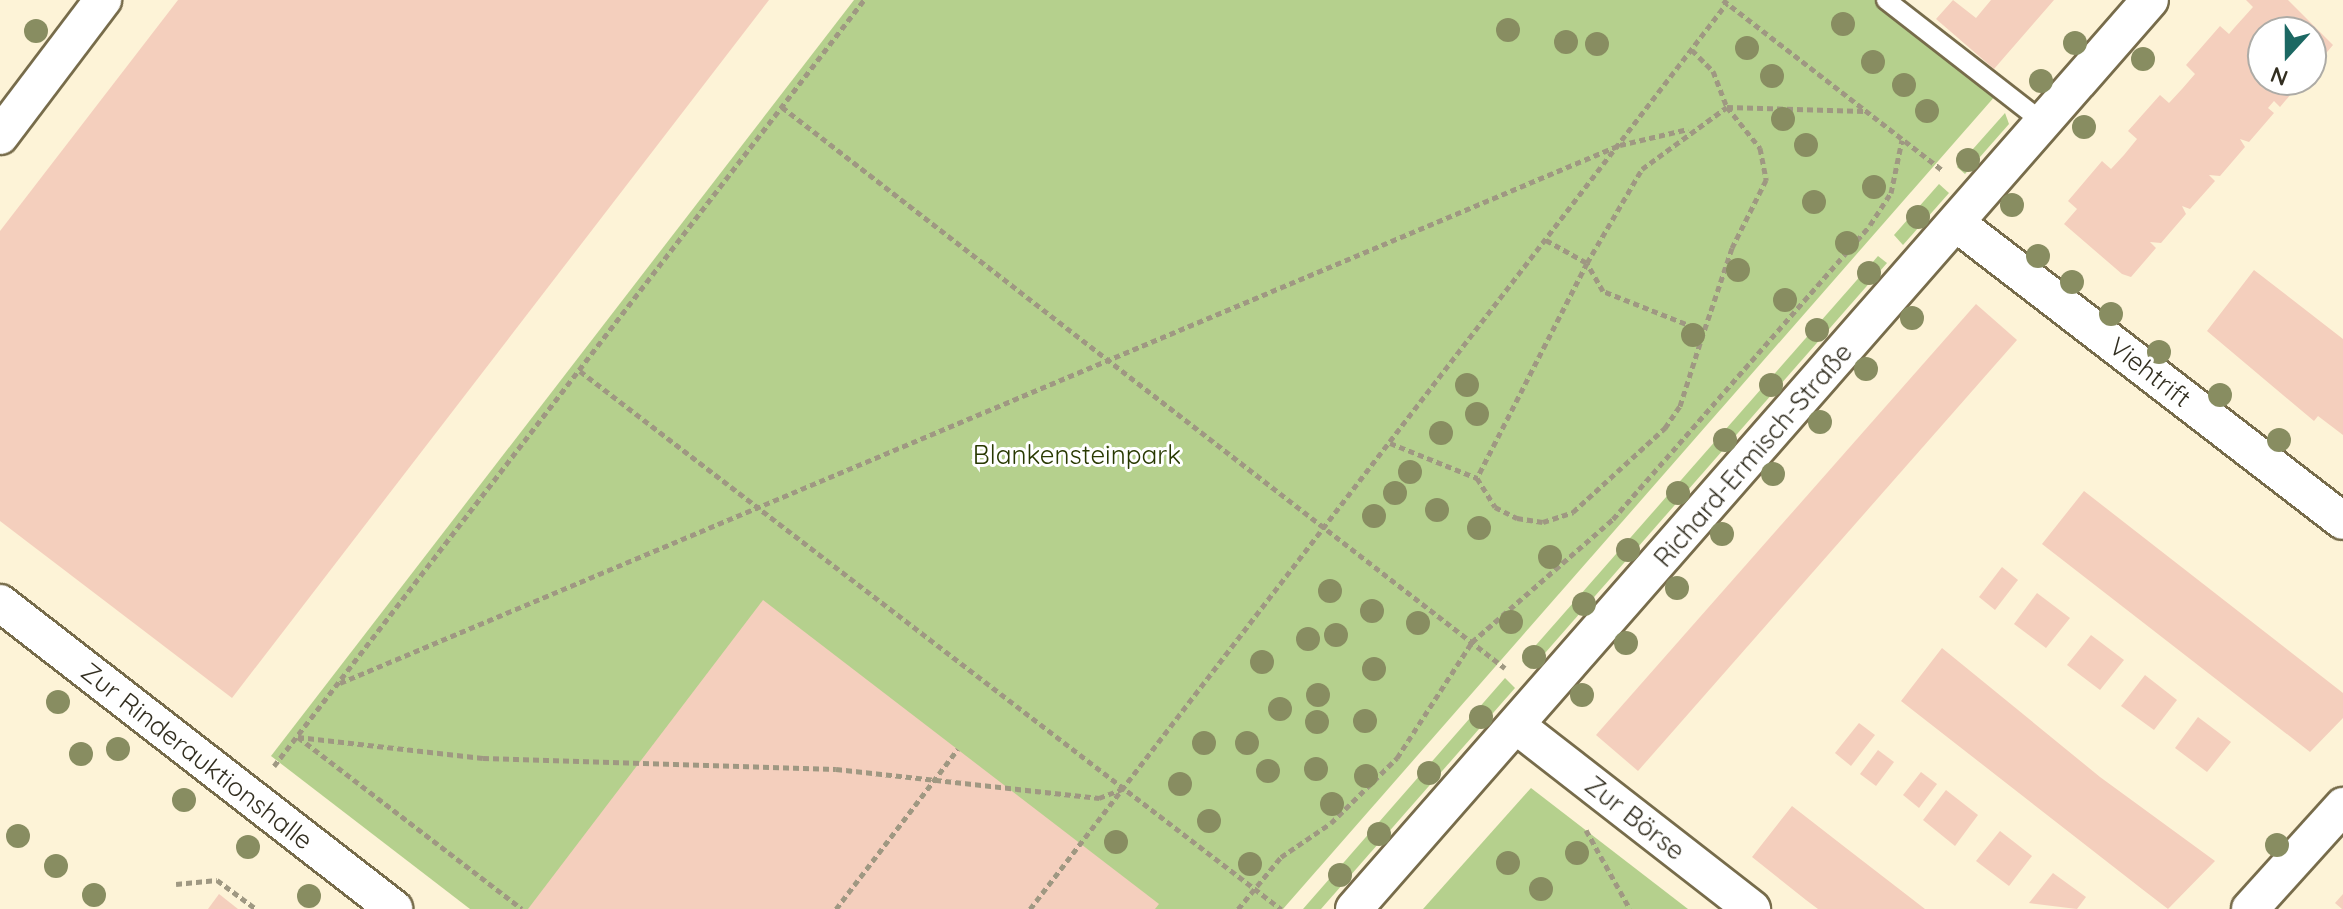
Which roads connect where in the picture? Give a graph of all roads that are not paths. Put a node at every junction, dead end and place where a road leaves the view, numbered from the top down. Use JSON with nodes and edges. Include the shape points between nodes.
{"nodes":[{"id":1,"x":103,"y":0,"type":"edge"},
{"id":2,"x":1886,"y":0,"type":"edge"},
{"id":3,"x":2150,"y":0,"type":"edge"},
{"id":4,"x":2044,"y":123,"type":"junction"},
{"id":5,"x":0,"y":136,"type":"edge"},
{"id":6,"x":1956,"y":223,"type":"junction"},
{"id":7,"x":2343,"y":521,"type":"edge"},
{"id":8,"x":0,"y":603,"type":"edge"},
{"id":9,"x":1517,"y":726,"type":"junction"},
{"id":10,"x":2343,"y":806,"type":"edge"},
{"id":11,"x":394,"y":909,"type":"edge"},
{"id":12,"x":1354,"y":909,"type":"edge"},
{"id":13,"x":1752,"y":909,"type":"edge"},
{"id":14,"x":2250,"y":909,"type":"edge"}],
"edges":[{"from":1,"to":5,"type":"street"},
{"from":2,"to":4,"type":"lane"},
{"from":3,"to":4,"type":"street","name":"Richard-Ermisch-Straße"},
{"from":4,"to":6,"type":"street","name":"Richard-Ermisch-Straße"},
{"from":6,"to":7,"type":"street","name":"Viehtrift"},
{"from":6,"to":9,"type":"street","name":"Richard-Ermisch-Straße"},
{"from":8,"to":11,"type":"street","name":"Zur Rinderauktionshalle"},
{"from":9,"to":12,"type":"street","name":"Richard-Ermisch-Straße"},
{"from":9,"to":13,"type":"street","name":"Zur Börse"},
{"from":10,"to":14,"type":"street"}]}
